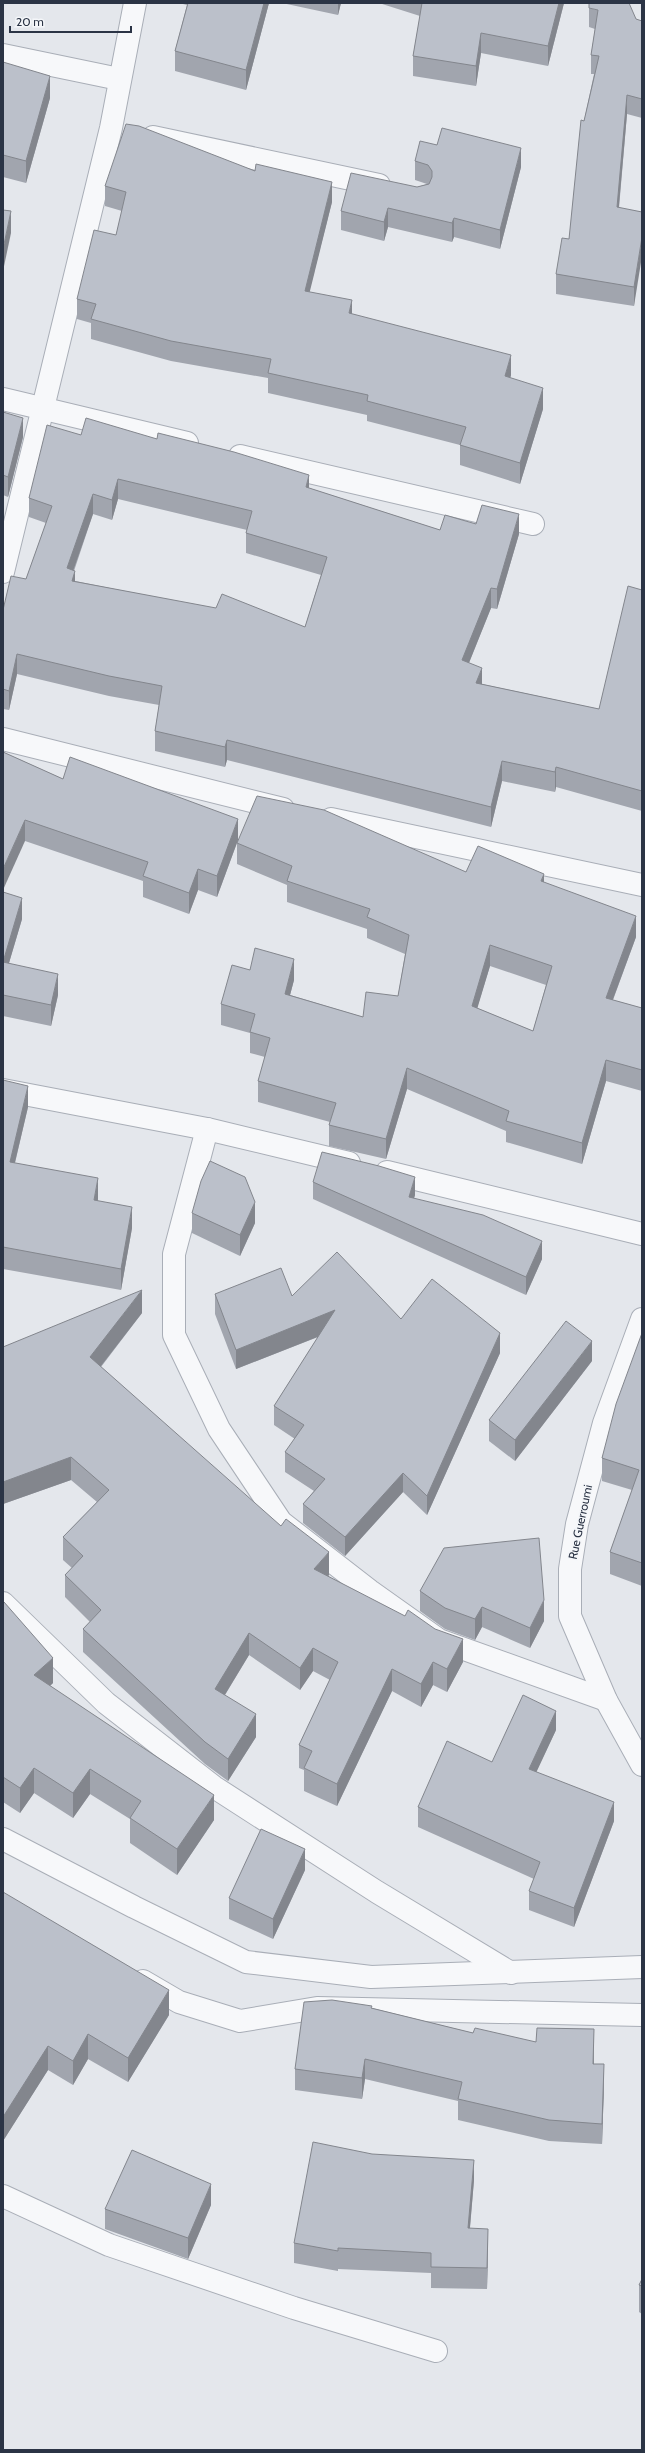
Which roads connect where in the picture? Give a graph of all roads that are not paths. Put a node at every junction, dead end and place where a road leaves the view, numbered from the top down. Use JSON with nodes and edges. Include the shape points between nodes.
{"nodes":[{"id":1,"x":135,"y":3,"type":"edge"},
{"id":2,"x":3,"y":55,"type":"edge"},
{"id":3,"x":119,"y":79,"type":"junction"},
{"id":4,"x":111,"y":128,"type":"junction"},
{"id":5,"x":396,"y":189,"type":"edge"},
{"id":6,"x":3,"y":399,"type":"edge"},
{"id":7,"x":42,"y":410,"type":"junction"},
{"id":8,"x":532,"y":524,"type":"dead end"},
{"id":9,"x":3,"y":572,"type":"edge"},
{"id":10,"x":3,"y":739,"type":"edge"},
{"id":11,"x":642,"y":885,"type":"edge"},
{"id":12,"x":3,"y":1090,"type":"edge"},
{"id":13,"x":207,"y":1128,"type":"junction"},
{"id":14,"x":642,"y":1234,"type":"edge"},
{"id":15,"x":642,"y":1319,"type":"edge"},
{"id":16,"x":3,"y":1603,"type":"edge"},
{"id":17,"x":606,"y":1700,"type":"junction"},
{"id":18,"x":642,"y":1765,"type":"edge"},
{"id":19,"x":3,"y":1839,"type":"edge"},
{"id":20,"x":642,"y":1967,"type":"edge"},
{"id":21,"x":124,"y":1970,"type":"edge"},
{"id":22,"x":511,"y":1973,"type":"junction"},
{"id":23,"x":642,"y":2015,"type":"edge"},
{"id":24,"x":3,"y":2196,"type":"edge"},
{"id":25,"x":436,"y":2351,"type":"dead end"}],
"edges":[{"from":1,"to":3,"type":"street"},
{"from":2,"to":3,"type":"street"},
{"from":3,"to":4,"type":"street"},
{"from":4,"to":5,"type":"street"},
{"from":4,"to":7,"type":"street"},
{"from":6,"to":7,"type":"street"},
{"from":7,"to":8,"type":"street"},
{"from":7,"to":9,"type":"street"},
{"from":10,"to":11,"type":"street","via":[[249,802]]},
{"from":12,"to":13,"type":"street"},
{"from":13,"to":14,"type":"street"},
{"from":13,"to":17,"type":"street","via":[[174,1254],[174,1335],[219,1430],[281,1522],[370,1591],[439,1640]]},
{"from":15,"to":17,"type":"street","name":"Rue Guerroumi","via":[[604,1423],[577,1524],[570,1569],[570,1616]]},
{"from":16,"to":22,"type":"street","via":[[106,1703],[214,1787],[377,1892]]},
{"from":17,"to":18,"type":"street","name":"Rue Guerroumi"},
{"from":19,"to":22,"type":"street","via":[[246,1962],[371,1977]]},
{"from":20,"to":22,"type":"street"},
{"from":21,"to":23,"type":"street","via":[[178,2002],[240,2021],[317,2008]]},
{"from":24,"to":25,"type":"street","via":[[116,2247],[280,2304]]}]}
